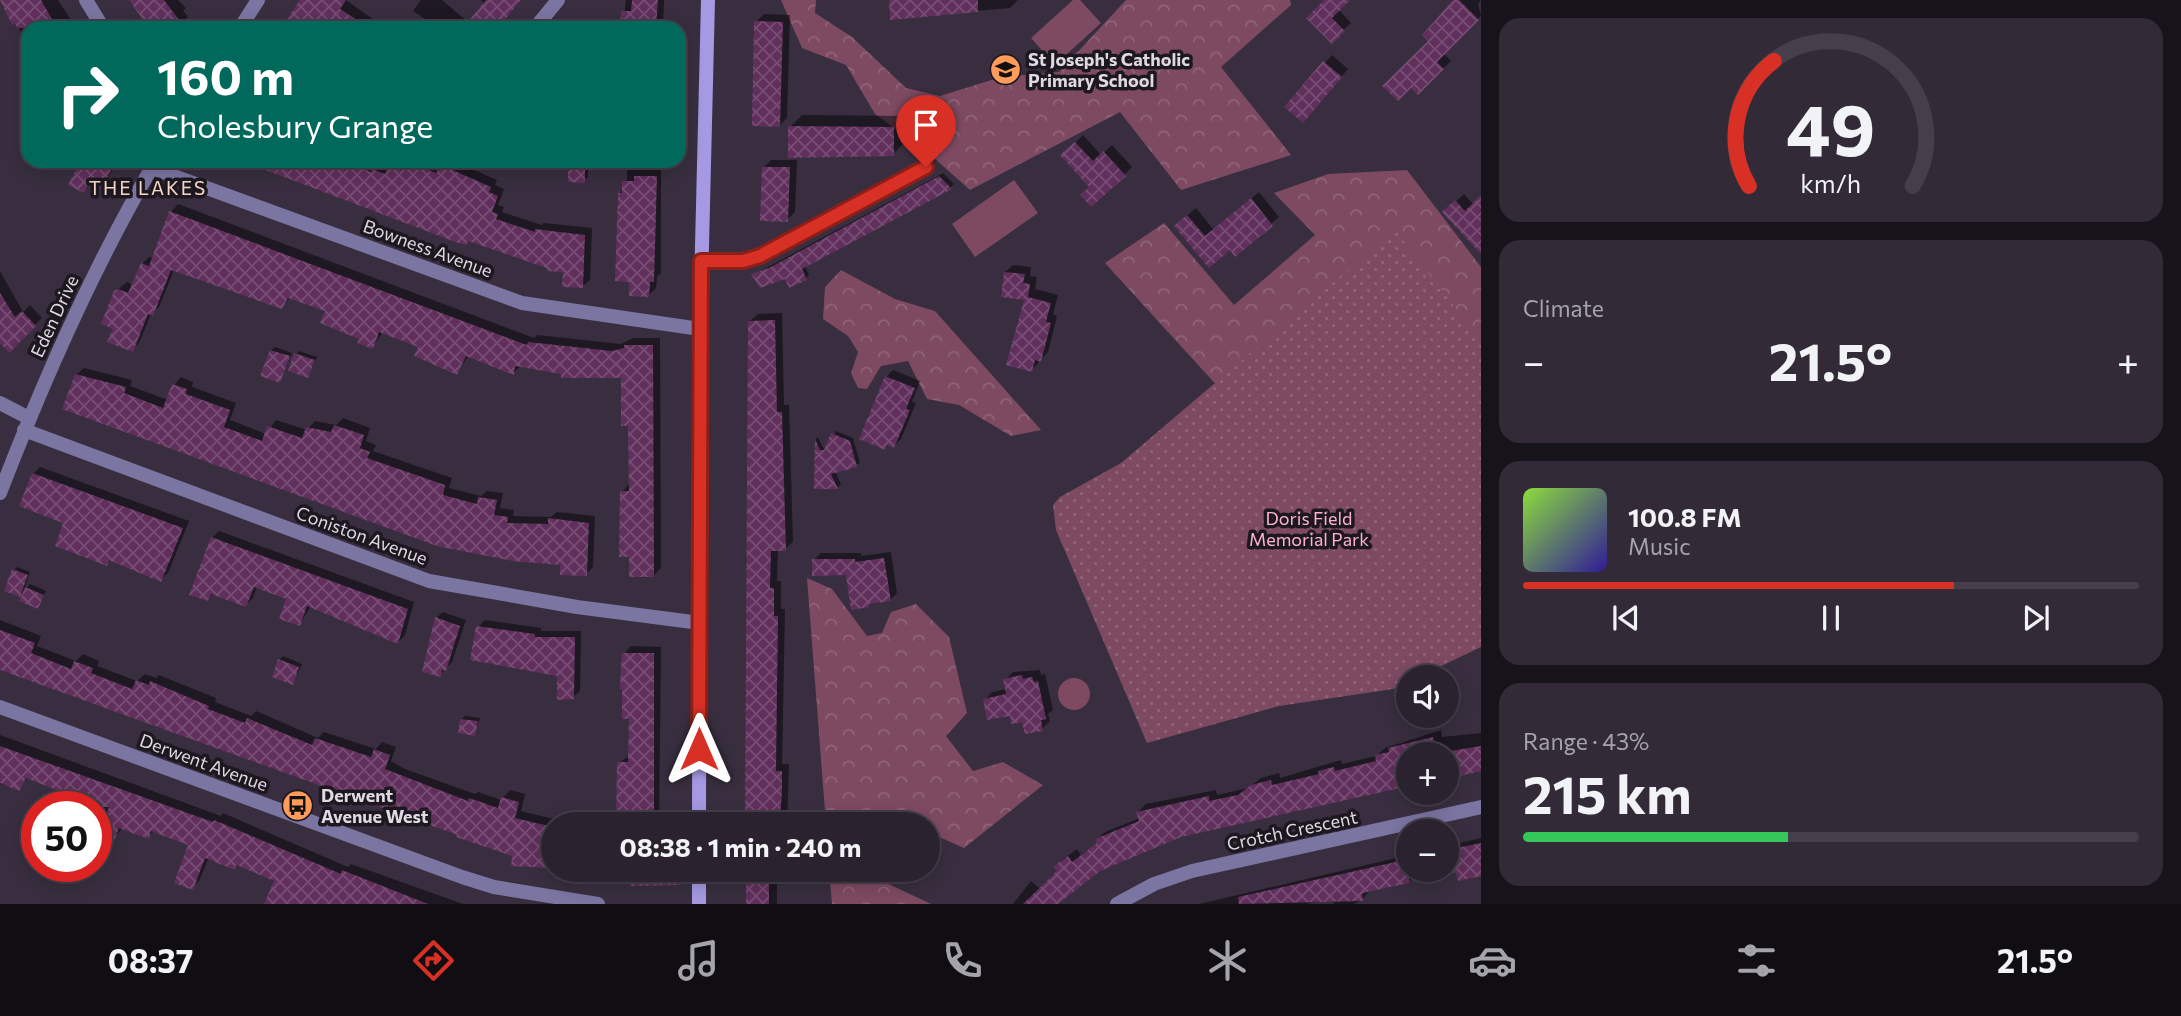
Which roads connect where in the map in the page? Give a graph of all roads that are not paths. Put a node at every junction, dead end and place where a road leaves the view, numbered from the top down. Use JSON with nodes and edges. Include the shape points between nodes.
{"nodes":[{"id":1,"x":86,"y":0,"type":"edge"},
{"id":2,"x":258,"y":0,"type":"edge"},
{"id":3,"x":558,"y":0,"type":"edge"},
{"id":4,"x":708,"y":0,"type":"edge"},
{"id":5,"x":99,"y":21,"type":"edge"},
{"id":6,"x":244,"y":21,"type":"edge"},
{"id":7,"x":542,"y":21,"type":"edge"},
{"id":8,"x":926,"y":167,"type":"dead end"},
{"id":9,"x":152,"y":168,"type":"edge"},
{"id":10,"x":165,"y":168,"type":"edge"},
{"id":11,"x":701,"y":261,"type":"junction"},
{"id":12,"x":700,"y":329,"type":"junction"},
{"id":13,"x":0,"y":403,"type":"edge"},
{"id":14,"x":26,"y":424,"type":"junction"},
{"id":15,"x":0,"y":493,"type":"edge"},
{"id":16,"x":700,"y":623,"type":"junction"},
{"id":17,"x":0,"y":707,"type":"edge"},
{"id":18,"x":1481,"y":807,"type":"edge"},
{"id":19,"x":699,"y":812,"type":"edge"},
{"id":20,"x":699,"y":882,"type":"edge"},
{"id":21,"x":598,"y":904,"type":"edge"},
{"id":22,"x":699,"y":904,"type":"edge"},
{"id":23,"x":1117,"y":904,"type":"edge"}],
"edges":[{"from":1,"to":5,"type":"street"},
{"from":2,"to":6,"type":"street"},
{"from":3,"to":7,"type":"street"},
{"from":4,"to":11,"type":"main road"},
{"from":8,"to":11,"type":"street","via":[[760,256],[743,261]]},
{"from":9,"to":14,"type":"street","name":"Eden Drive","via":[[85,291]]},
{"from":10,"to":12,"type":"street","name":"Bowness Avenue","via":[[522,303]]},
{"from":11,"to":12,"type":"main road"},
{"from":12,"to":16,"type":"main road"},
{"from":13,"to":14,"type":"street","name":"Coniston Avenue"},
{"from":14,"to":15,"type":"street","name":"Eden Drive"},
{"from":14,"to":16,"type":"street","name":"Coniston Avenue","via":[[429,581]]},
{"from":16,"to":19,"type":"main road"},
{"from":17,"to":21,"type":"street","name":"Derwent Avenue","via":[[462,877],[494,887]]},
{"from":18,"to":23,"type":"street","name":"Crotch Crescent","via":[[1192,871]]},
{"from":20,"to":22,"type":"main road"}]}
